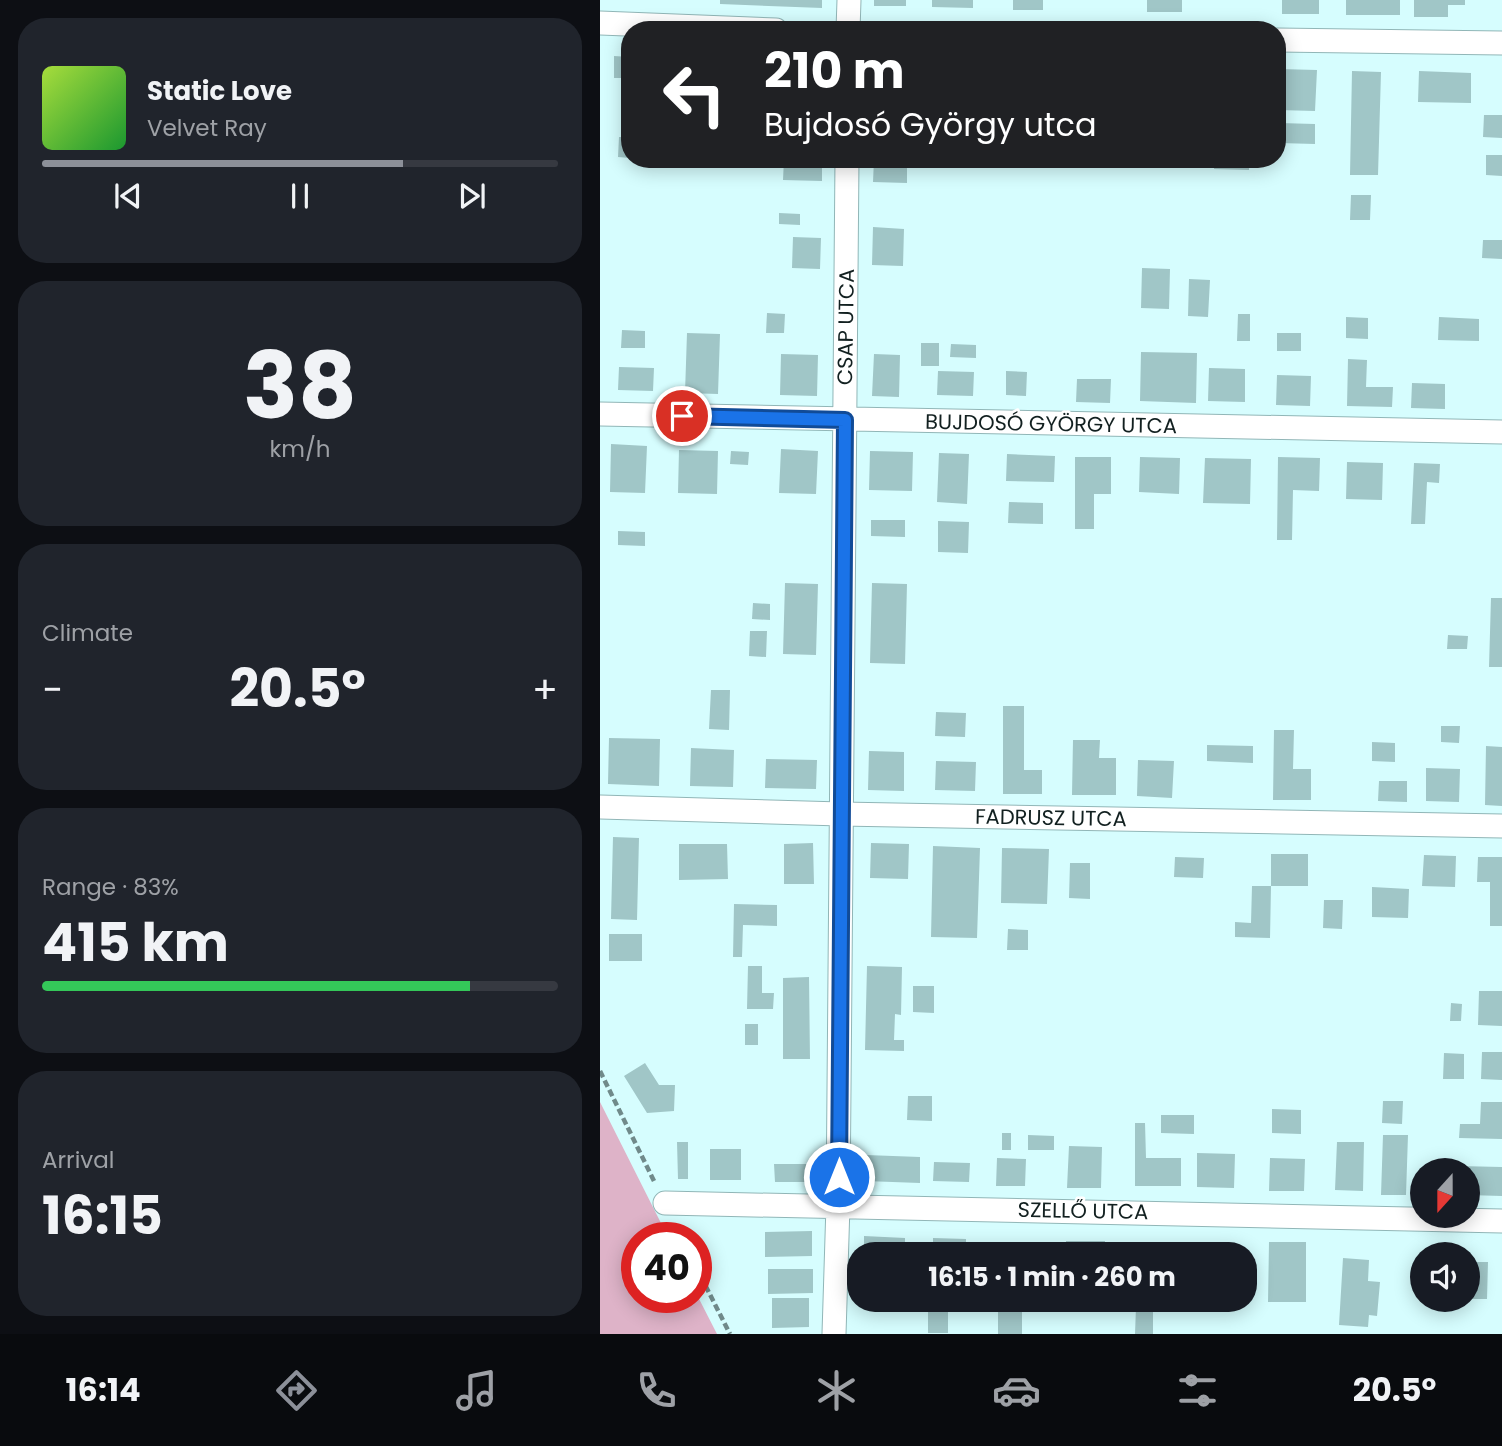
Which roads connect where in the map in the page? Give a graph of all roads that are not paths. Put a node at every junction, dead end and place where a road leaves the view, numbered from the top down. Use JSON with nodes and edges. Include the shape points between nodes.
{"nodes":[{"id":1,"x":849,"y":0,"type":"edge"},
{"id":2,"x":848,"y":21,"type":"edge"},
{"id":3,"x":600,"y":23,"type":"edge"},
{"id":4,"x":621,"y":24,"type":"edge"},
{"id":5,"x":1286,"y":40,"type":"edge"},
{"id":6,"x":1502,"y":43,"type":"edge"},
{"id":7,"x":847,"y":168,"type":"edge"},
{"id":8,"x":600,"y":414,"type":"edge"},
{"id":9,"x":845,"y":420,"type":"junction"},
{"id":10,"x":1502,"y":432,"type":"edge"},
{"id":11,"x":600,"y":807,"type":"edge"},
{"id":12,"x":842,"y":814,"type":"junction"},
{"id":13,"x":1502,"y":826,"type":"edge"},
{"id":14,"x":665,"y":1203,"type":"road end"},
{"id":15,"x":838,"y":1205,"type":"junction"},
{"id":16,"x":1502,"y":1221,"type":"edge"},
{"id":17,"x":834,"y":1334,"type":"edge"}],
"edges":[{"from":1,"to":2,"type":"street"},
{"from":3,"to":4,"type":"street"},
{"from":5,"to":6,"type":"street"},
{"from":7,"to":9,"type":"street","name":"CSAP UTCA"},
{"from":8,"to":9,"type":"street","name":"BUJDOSÓ GYÖRGY UTCA"},
{"from":9,"to":10,"type":"street","name":"BUJDOSÓ GYÖRGY UTCA"},
{"from":9,"to":12,"type":"street","name":"CSAP UTCA"},
{"from":11,"to":12,"type":"street","name":"FADRUSZ UTCA"},
{"from":12,"to":13,"type":"street","name":"FADRUSZ UTCA"},
{"from":12,"to":15,"type":"street","name":"CSAP UTCA"},
{"from":14,"to":15,"type":"street","name":"SZELLŐ UTCA"},
{"from":15,"to":16,"type":"street","name":"SZELLŐ UTCA"},
{"from":15,"to":17,"type":"street","name":"CSAP UTCA"}]}
